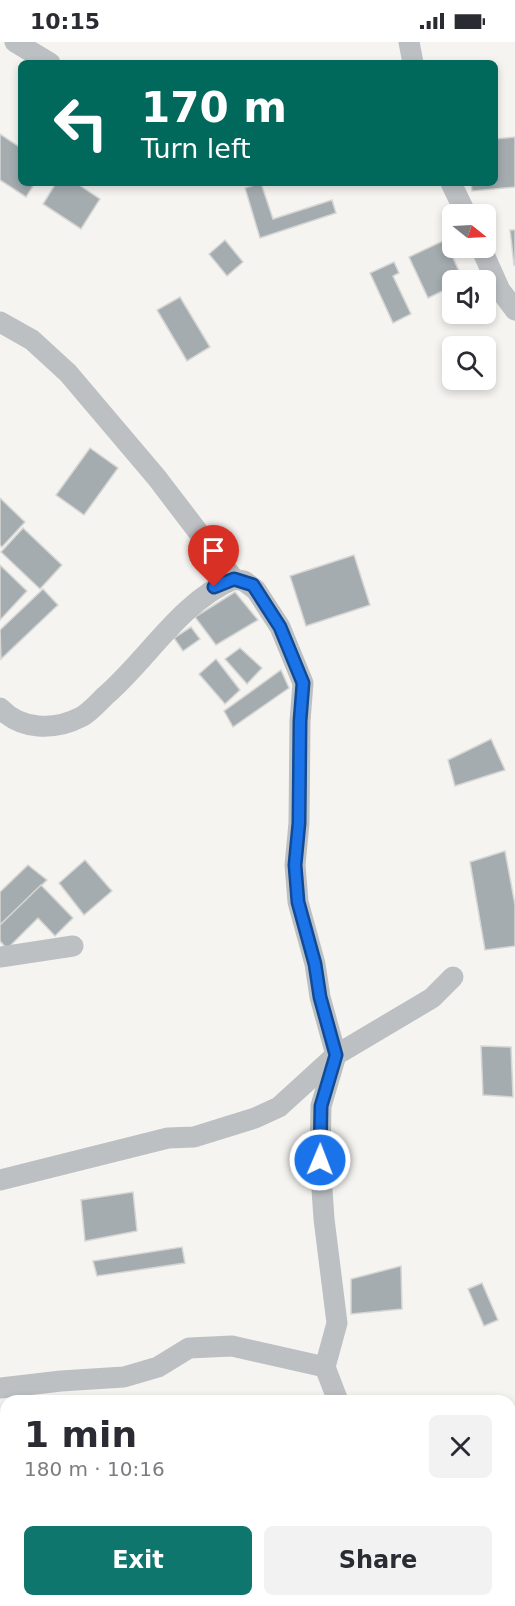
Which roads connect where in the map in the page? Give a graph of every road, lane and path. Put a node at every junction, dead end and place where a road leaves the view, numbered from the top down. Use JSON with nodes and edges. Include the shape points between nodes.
{"nodes":[{"id":1,"x":15,"y":42,"type":"edge"},
{"id":2,"x":409,"y":42,"type":"edge"},
{"id":3,"x":45,"y":60,"type":"edge"},
{"id":4,"x":412,"y":60,"type":"edge"},
{"id":5,"x":452,"y":186,"type":"edge"},
{"id":6,"x":461,"y":204,"type":"edge"},
{"id":7,"x":486,"y":258,"type":"edge"},
{"id":8,"x":515,"y":310,"type":"edge"},
{"id":9,"x":0,"y":322,"type":"edge"},
{"id":10,"x":234,"y":579,"type":"junction"},
{"id":11,"x":0,"y":708,"type":"edge"},
{"id":12,"x":72,"y":946,"type":"dead end"},
{"id":13,"x":0,"y":957,"type":"edge"},
{"id":14,"x":453,"y":977,"type":"dead end"},
{"id":15,"x":336,"y":1055,"type":"junction"},
{"id":16,"x":0,"y":1180,"type":"edge"},
{"id":17,"x":325,"y":1367,"type":"junction"},
{"id":18,"x":0,"y":1388,"type":"edge"},
{"id":19,"x":336,"y":1395,"type":"edge"}],
"edges":[{"from":1,"to":3,"type":"street"},
{"from":2,"to":4,"type":"street"},
{"from":5,"to":6,"type":"street"},
{"from":7,"to":8,"type":"street","via":[[500,290]]},
{"from":9,"to":10,"type":"street","via":[[32,340],[68,373],[157,478]]},
{"from":10,"to":11,"type":"street","via":[[214,587],[197,602],[124,679],[81,717],[47,728],[21,724]]},
{"from":10,"to":15,"type":"street","via":[[256,590],[280,627],[303,683],[298,902]]},
{"from":12,"to":13,"type":"street"},
{"from":14,"to":15,"type":"street","via":[[432,998]]},
{"from":15,"to":16,"type":"street","via":[[279,1107],[255,1118],[194,1137],[168,1138]]},
{"from":15,"to":17,"type":"street","via":[[321,1106],[320,1172],[337,1323]]},
{"from":17,"to":18,"type":"street","via":[[232,1346],[189,1348],[158,1367],[124,1377]]},
{"from":17,"to":19,"type":"street"}]}
